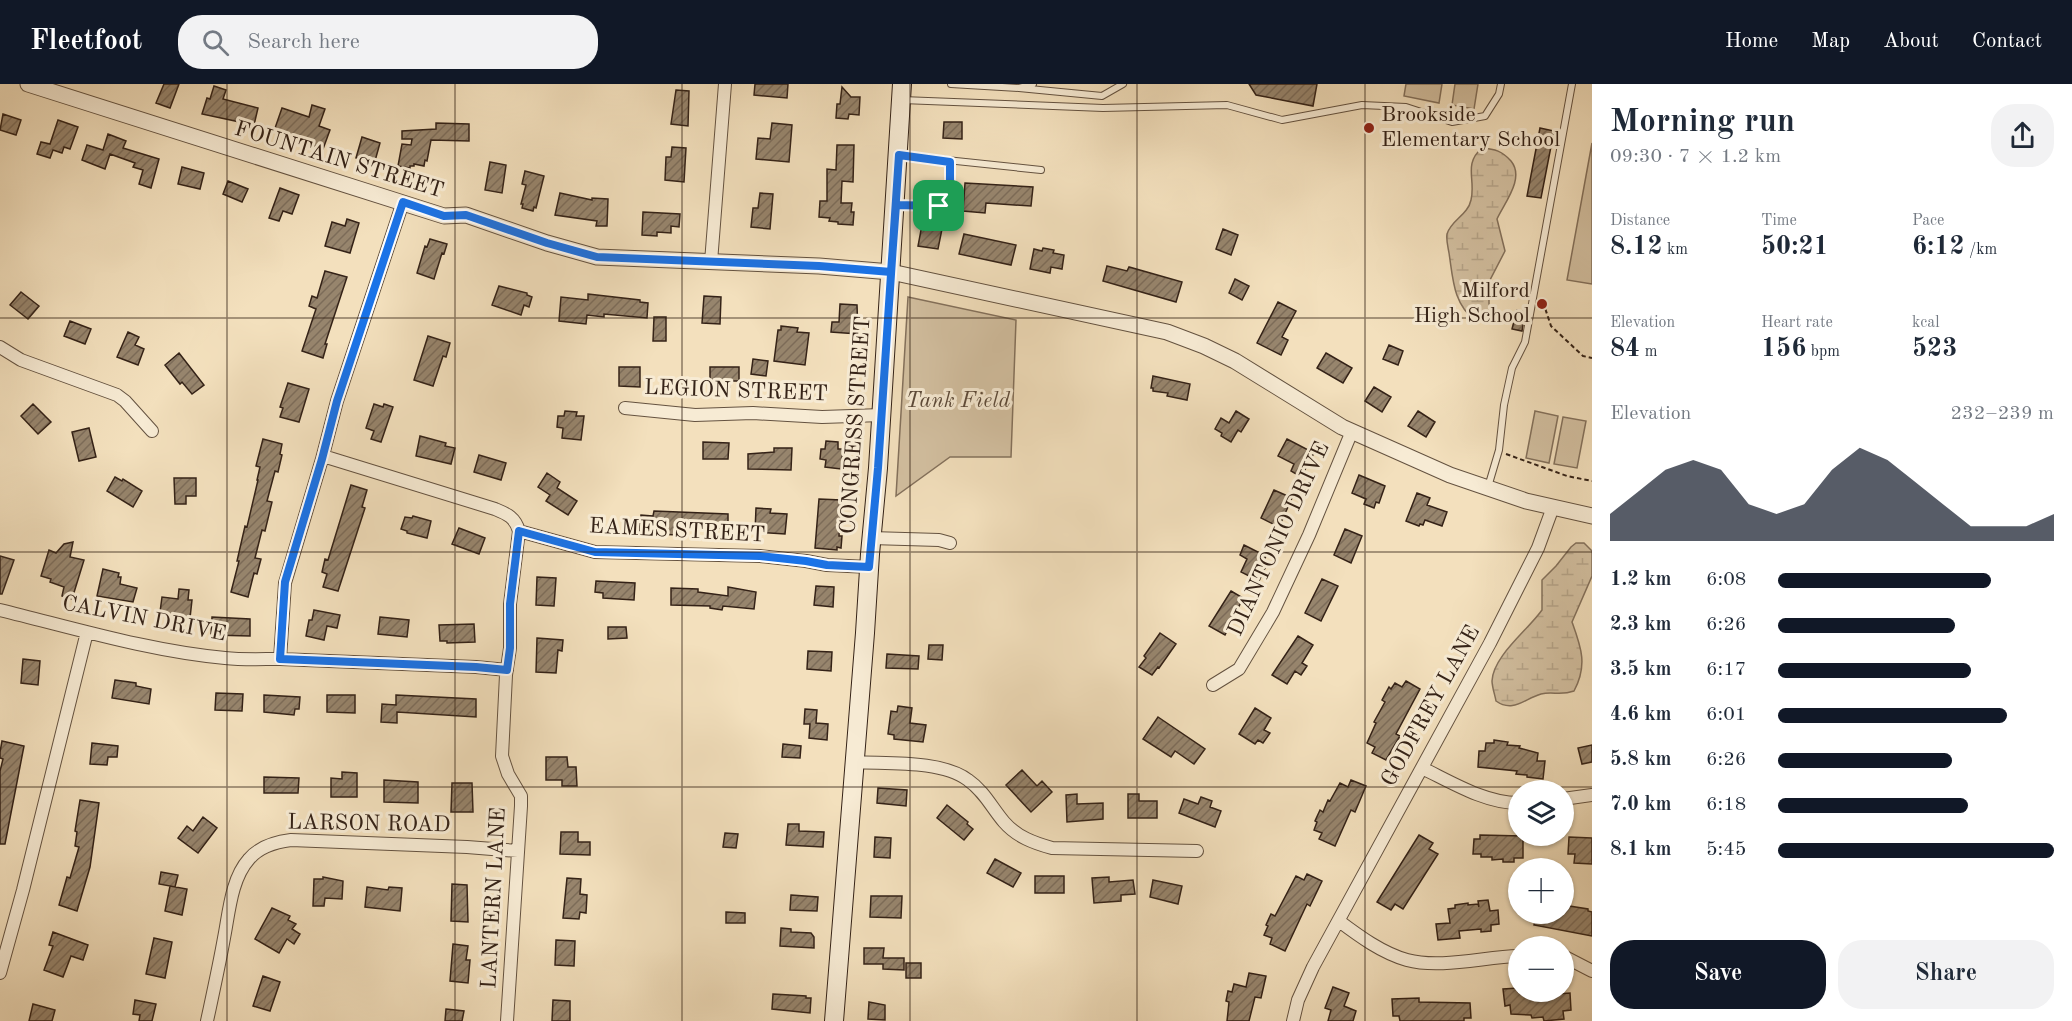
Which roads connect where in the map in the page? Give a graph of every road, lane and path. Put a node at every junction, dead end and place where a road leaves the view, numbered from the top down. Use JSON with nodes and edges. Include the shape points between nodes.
{"nodes":[{"id":1,"x":28,"y":84,"type":"edge"},
{"id":2,"x":725,"y":84,"type":"edge"},
{"id":3,"x":951,"y":84,"type":"edge"},
{"id":4,"x":1033,"y":84,"type":"edge"},
{"id":5,"x":1123,"y":84,"type":"edge"},
{"id":6,"x":1501,"y":84,"type":"edge"},
{"id":7,"x":1572,"y":84,"type":"edge"},
{"id":8,"x":1019,"y":88,"type":"junction"},
{"id":9,"x":902,"y":92,"type":"edge"},
{"id":10,"x":899,"y":155,"type":"junction"},
{"id":11,"x":950,"y":162,"type":"junction"},
{"id":12,"x":1041,"y":170,"type":"dead end"},
{"id":13,"x":403,"y":202,"type":"junction"},
{"id":14,"x":896,"y":205,"type":"junction"},
{"id":15,"x":711,"y":262,"type":"junction"},
{"id":16,"x":891,"y":272,"type":"junction"},
{"id":17,"x":1542,"y":300,"type":"dead end"},
{"id":18,"x":0,"y":347,"type":"edge"},
{"id":19,"x":1592,"y":357,"type":"edge"},
{"id":20,"x":625,"y":408,"type":"dead end"},
{"id":21,"x":882,"y":415,"type":"junction"},
{"id":22,"x":152,"y":431,"type":"dead end"},
{"id":23,"x":1353,"y":431,"type":"junction"},
{"id":24,"x":1498,"y":452,"type":"junction"},
{"id":25,"x":323,"y":456,"type":"junction"},
{"id":26,"x":1592,"y":481,"type":"edge"},
{"id":27,"x":1488,"y":488,"type":"junction"},
{"id":28,"x":1553,"y":507,"type":"junction"},
{"id":29,"x":1592,"y":516,"type":"edge"},
{"id":30,"x":519,"y":531,"type":"junction"},
{"id":31,"x":871,"y":537,"type":"junction"},
{"id":32,"x":950,"y":543,"type":"dead end"},
{"id":33,"x":869,"y":567,"type":"junction"},
{"id":34,"x":0,"y":610,"type":"edge"},
{"id":35,"x":87,"y":632,"type":"junction"},
{"id":36,"x":280,"y":659,"type":"junction"},
{"id":37,"x":507,"y":670,"type":"junction"},
{"id":38,"x":1213,"y":685,"type":"dead end"},
{"id":39,"x":855,"y":762,"type":"junction"},
{"id":40,"x":1422,"y":768,"type":"junction"},
{"id":41,"x":1592,"y":795,"type":"edge"},
{"id":42,"x":1574,"y":797,"type":"edge"},
{"id":43,"x":1508,"y":803,"type":"edge"},
{"id":44,"x":518,"y":851,"type":"junction"},
{"id":45,"x":1197,"y":851,"type":"dead end"},
{"id":46,"x":1339,"y":921,"type":"junction"},
{"id":47,"x":1508,"y":957,"type":"edge"},
{"id":48,"x":1574,"y":961,"type":"edge"},
{"id":49,"x":1592,"y":970,"type":"edge"},
{"id":50,"x":0,"y":973,"type":"edge"},
{"id":51,"x":207,"y":1021,"type":"edge"},
{"id":52,"x":507,"y":1021,"type":"edge"},
{"id":53,"x":834,"y":1021,"type":"edge"},
{"id":54,"x":1293,"y":1021,"type":"edge"}],
"edges":[{"from":1,"to":13,"type":"street","name":"FOUNTAIN STREET"},
{"from":2,"to":15,"type":"street"},
{"from":3,"to":8,"type":"lane"},
{"from":4,"to":8,"type":"lane"},
{"from":5,"to":8,"type":"lane","via":[[1102,96]]},
{"from":6,"to":9,"type":"lane","via":[[1485,116],[1452,122],[1406,107],[1362,105],[1282,120],[1227,105],[1103,108]]},
{"from":7,"to":24,"type":"lane","via":[[1525,342],[1512,368]]},
{"from":9,"to":10,"type":"main road","name":"CONGRESS STREET"},
{"from":10,"to":11,"type":"lane"},
{"from":10,"to":14,"type":"main road","name":"CONGRESS STREET"},
{"from":11,"to":12,"type":"lane"},
{"from":11,"to":14,"type":"lane","via":[[950,187],[939,206]]},
{"from":13,"to":15,"type":"street","name":"FOUNTAIN STREET","via":[[444,216],[466,215],[597,257]]},
{"from":13,"to":25,"type":"street","via":[[337,401]]},
{"from":14,"to":16,"type":"main road","name":"CONGRESS STREET"},
{"from":15,"to":16,"type":"street","name":"FOUNTAIN STREET"},
{"from":16,"to":21,"type":"main road","name":"CONGRESS STREET"},
{"from":16,"to":23,"type":"street","name":"FOUNTAIN STREET","via":[[1172,333],[1235,361]]},
{"from":17,"to":19,"type":"path","via":[[1551,326],[1583,356]]},
{"from":18,"to":22,"type":"street","via":[[21,360],[117,395]]},
{"from":20,"to":21,"type":"street","name":"LEGION STREET","via":[[695,415]]},
{"from":21,"to":31,"type":"main road","name":"CONGRESS STREET"},
{"from":23,"to":27,"type":"street","name":"FOUNTAIN STREET"},
{"from":23,"to":38,"type":"street","name":"DIANTONIO DRIVE","via":[[1272,612],[1239,669]]},
{"from":24,"to":26,"type":"path"},
{"from":24,"to":27,"type":"lane"},
{"from":25,"to":30,"type":"street","via":[[495,509],[512,517]]},
{"from":25,"to":36,"type":"street","via":[[285,582]]},
{"from":27,"to":28,"type":"street","name":"FOUNTAIN STREET"},
{"from":28,"to":29,"type":"street","name":"FOUNTAIN STREET"},
{"from":28,"to":40,"type":"street","name":"GODFREY LANE","via":[[1520,585]]},
{"from":30,"to":33,"type":"street","name":"EAMES STREET","via":[[595,552],[760,556]]},
{"from":30,"to":37,"type":"street","name":"LANTERN LANE"},
{"from":31,"to":32,"type":"street"},
{"from":31,"to":33,"type":"main road","name":"CONGRESS STREET"},
{"from":33,"to":39,"type":"main road","name":"CONGRESS STREET"},
{"from":34,"to":35,"type":"street","name":"CALVIN DRIVE"},
{"from":35,"to":36,"type":"street","name":"CALVIN DRIVE","via":[[226,658]]},
{"from":35,"to":50,"type":"street"},
{"from":36,"to":37,"type":"street","name":"CALVIN DRIVE"},
{"from":37,"to":44,"type":"street","name":"LANTERN LANE","via":[[502,756],[520,796]]},
{"from":39,"to":45,"type":"street","via":[[926,766],[967,778],[1012,830],[1036,844],[1052,848]]},
{"from":39,"to":53,"type":"main road","name":"CONGRESS STREET"},
{"from":40,"to":43,"type":"street"},
{"from":40,"to":46,"type":"street","name":"GODFREY LANE"},
{"from":41,"to":42,"type":"street"},
{"from":44,"to":51,"type":"street","name":"LARSON ROAD","via":[[291,840],[258,851],[242,867]]},
{"from":44,"to":52,"type":"street","name":"LANTERN LANE"},
{"from":46,"to":47,"type":"street","via":[[1357,935],[1407,960]]},
{"from":46,"to":54,"type":"street","name":"GODFREY LANE","via":[[1300,992]]},
{"from":48,"to":49,"type":"street"}]}
